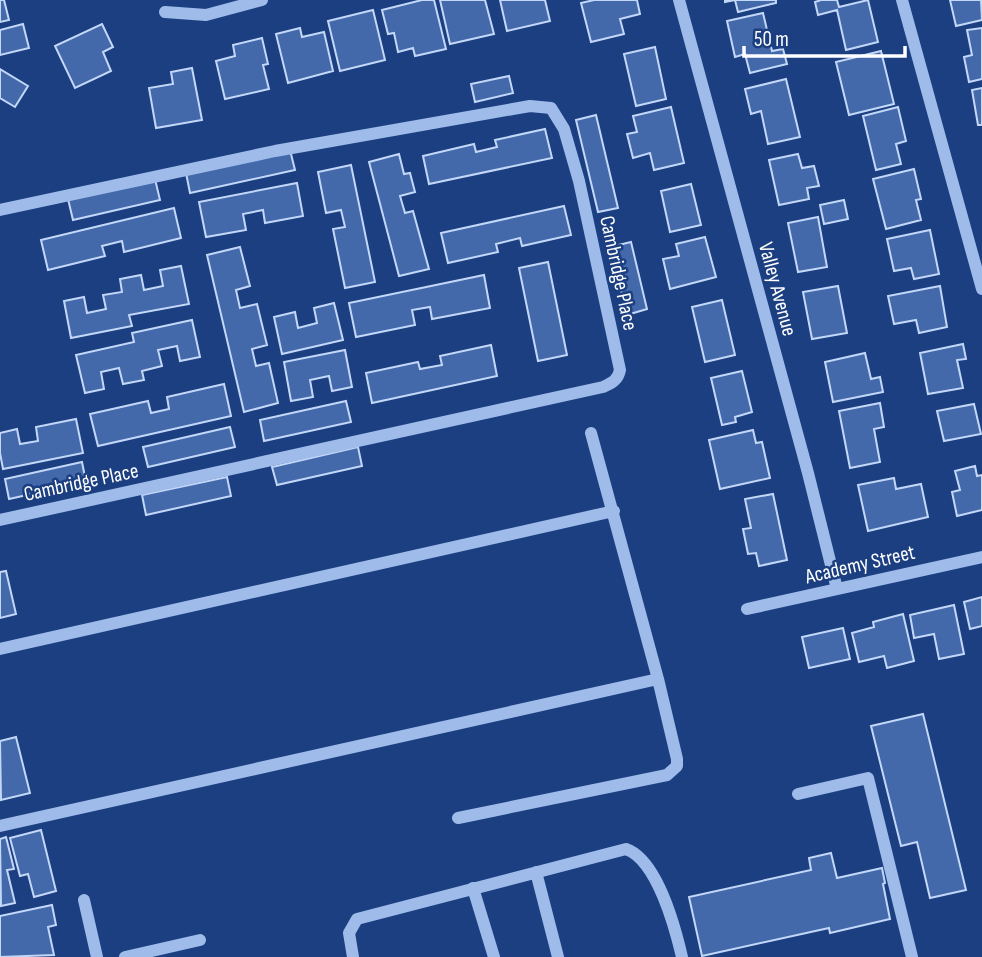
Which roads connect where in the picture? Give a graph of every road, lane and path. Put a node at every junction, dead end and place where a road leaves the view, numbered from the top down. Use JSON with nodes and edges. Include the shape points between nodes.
{"nodes":[{"id":1,"x":262,"y":0,"type":"edge"},
{"id":2,"x":679,"y":0,"type":"edge"},
{"id":3,"x":902,"y":0,"type":"edge"},
{"id":4,"x":165,"y":12,"type":"dead end"},
{"id":5,"x":0,"y":210,"type":"edge"},
{"id":6,"x":982,"y":289,"type":"edge"},
{"id":7,"x":591,"y":433,"type":"dead end"},
{"id":8,"x":614,"y":511,"type":"junction"},
{"id":9,"x":0,"y":520,"type":"edge"},
{"id":10,"x":982,"y":556,"type":"edge"},
{"id":11,"x":838,"y":589,"type":"junction"},
{"id":12,"x":747,"y":609,"type":"dead end"},
{"id":13,"x":0,"y":649,"type":"edge"},
{"id":14,"x":658,"y":679,"type":"junction"},
{"id":15,"x":797,"y":794,"type":"dead end"},
{"id":16,"x":458,"y":818,"type":"dead end"},
{"id":17,"x":0,"y":826,"type":"edge"},
{"id":18,"x":536,"y":872,"type":"junction"},
{"id":19,"x":473,"y":888,"type":"junction"},
{"id":20,"x":84,"y":900,"type":"dead end"},
{"id":21,"x":200,"y":940,"type":"dead end"},
{"id":22,"x":97,"y":957,"type":"edge"},
{"id":23,"x":125,"y":957,"type":"edge"},
{"id":24,"x":353,"y":957,"type":"edge"},
{"id":25,"x":494,"y":957,"type":"edge"},
{"id":26,"x":558,"y":957,"type":"edge"},
{"id":27,"x":682,"y":957,"type":"edge"},
{"id":28,"x":912,"y":957,"type":"edge"}],
"edges":[{"from":1,"to":4,"type":"street","via":[[206,15]]},
{"from":2,"to":11,"type":"street","name":"Valley Avenue"},
{"from":3,"to":6,"type":"street"},
{"from":5,"to":9,"type":"street","name":"Cambridge Place","via":[[275,151],[530,106],[551,108],[564,129],[579,181],[620,370],[613,383],[603,387]]},
{"from":7,"to":8,"type":"street"},
{"from":8,"to":13,"type":"street"},
{"from":8,"to":14,"type":"street"},
{"from":10,"to":11,"type":"street","name":"Academy Street"},
{"from":11,"to":12,"type":"street","name":"Academy Street"},
{"from":14,"to":16,"type":"street","via":[[677,759],[677,766],[667,775]]},
{"from":14,"to":17,"type":"street"},
{"from":15,"to":28,"type":"street","via":[[868,778]]},
{"from":18,"to":19,"type":"street"},
{"from":18,"to":26,"type":"street"},
{"from":18,"to":27,"type":"street","via":[[626,849],[636,853],[651,870]]},
{"from":19,"to":24,"type":"street","via":[[357,919],[349,933]]},
{"from":19,"to":25,"type":"street"},
{"from":20,"to":22,"type":"street"},
{"from":21,"to":23,"type":"street"}]}
